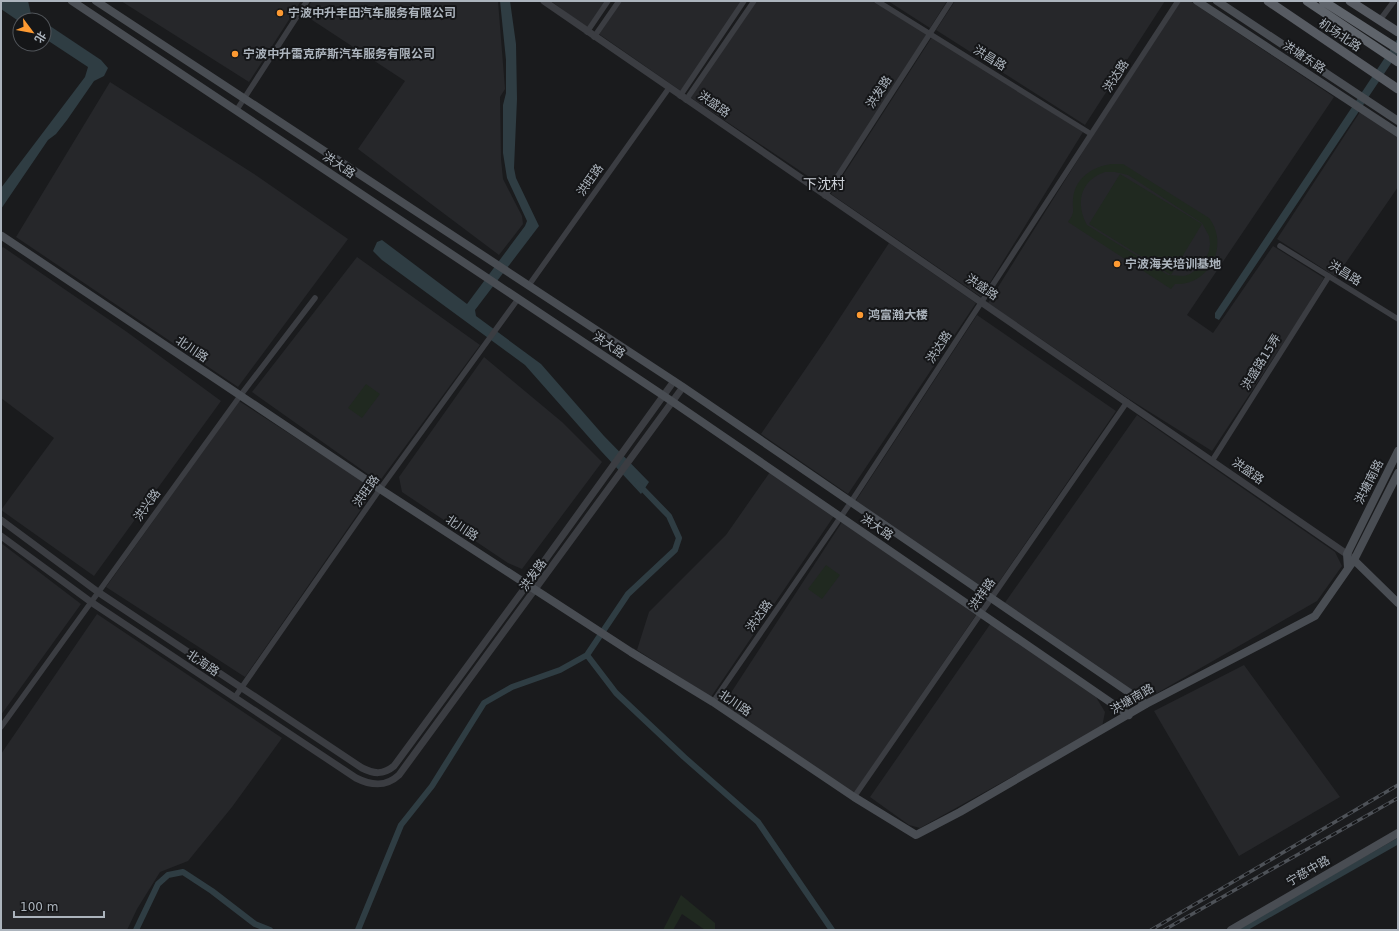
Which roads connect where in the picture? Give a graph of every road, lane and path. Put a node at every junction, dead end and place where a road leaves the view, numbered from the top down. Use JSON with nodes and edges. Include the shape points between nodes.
{"nodes":[{"id":1,"x":72,"y":1,"type":"edge"},
{"id":2,"x":96,"y":1,"type":"edge"},
{"id":3,"x":308,"y":1,"type":"edge"},
{"id":4,"x":544,"y":1,"type":"edge"},
{"id":5,"x":608,"y":1,"type":"edge"},
{"id":6,"x":619,"y":1,"type":"edge"},
{"id":7,"x":744,"y":1,"type":"edge"},
{"id":8,"x":754,"y":1,"type":"edge"},
{"id":9,"x":877,"y":1,"type":"edge"},
{"id":10,"x":951,"y":1,"type":"edge"},
{"id":11,"x":1178,"y":1,"type":"edge"},
{"id":12,"x":1198,"y":1,"type":"edge"},
{"id":13,"x":1217,"y":1,"type":"edge"},
{"id":14,"x":1268,"y":1,"type":"edge"},
{"id":15,"x":1307,"y":1,"type":"edge"},
{"id":16,"x":1323,"y":1,"type":"edge"},
{"id":17,"x":1350,"y":1,"type":"edge"},
{"id":18,"x":1394,"y":1,"type":"edge"},
{"id":19,"x":1380,"y":20,"type":"junction"},
{"id":20,"x":1396,"y":30,"type":"edge"},
{"id":21,"x":587,"y":32,"type":"junction"},
{"id":22,"x":930,"y":34,"type":"junction"},
{"id":23,"x":594,"y":37,"type":"junction"},
{"id":24,"x":1398,"y":49,"type":"edge"},
{"id":25,"x":1398,"y":62,"type":"edge"},
{"id":26,"x":669,"y":88,"type":"junction"},
{"id":27,"x":1398,"y":89,"type":"edge"},
{"id":28,"x":244,"y":98,"type":"junction"},
{"id":29,"x":683,"y":98,"type":"junction"},
{"id":30,"x":236,"y":111,"type":"junction"},
{"id":31,"x":1398,"y":121,"type":"edge"},
{"id":32,"x":1091,"y":134,"type":"junction"},
{"id":33,"x":1398,"y":134,"type":"edge"},
{"id":34,"x":826,"y":196,"type":"junction"},
{"id":35,"x":2,"y":237,"type":"edge"},
{"id":36,"x":1280,"y":246,"type":"dead end"},
{"id":37,"x":1329,"y":276,"type":"junction"},
{"id":38,"x":529,"y":285,"type":"junction"},
{"id":39,"x":315,"y":298,"type":"dead end"},
{"id":40,"x":518,"y":298,"type":"junction"},
{"id":41,"x":982,"y":301,"type":"junction"},
{"id":42,"x":1398,"y":319,"type":"edge"},
{"id":43,"x":674,"y":381,"type":"junction"},
{"id":44,"x":683,"y":387,"type":"junction"},
{"id":45,"x":663,"y":395,"type":"junction"},
{"id":46,"x":240,"y":396,"type":"junction"},
{"id":47,"x":673,"y":402,"type":"junction"},
{"id":48,"x":1127,"y":402,"type":"junction"},
{"id":49,"x":1398,"y":451,"type":"edge"},
{"id":50,"x":1212,"y":461,"type":"junction"},
{"id":51,"x":1398,"y":472,"type":"edge"},
{"id":52,"x":380,"y":489,"type":"junction"},
{"id":53,"x":851,"y":502,"type":"junction"},
{"id":54,"x":841,"y":517,"type":"junction"},
{"id":55,"x":1,"y":520,"type":"edge"},
{"id":56,"x":1,"y":536,"type":"edge"},
{"id":57,"x":1347,"y":554,"type":"junction"},
{"id":58,"x":1354,"y":560,"type":"junction"},
{"id":59,"x":1348,"y":568,"type":"junction"},
{"id":60,"x":527,"y":584,"type":"junction"},
{"id":61,"x":536,"y":590,"type":"junction"},
{"id":62,"x":98,"y":592,"type":"junction"},
{"id":63,"x":992,"y":598,"type":"junction"},
{"id":64,"x":91,"y":602,"type":"junction"},
{"id":65,"x":1398,"y":603,"type":"edge"},
{"id":66,"x":981,"y":614,"type":"junction"},
{"id":67,"x":242,"y":688,"type":"junction"},
{"id":68,"x":235,"y":697,"type":"junction"},
{"id":69,"x":714,"y":702,"type":"junction"},
{"id":70,"x":1146,"y":704,"type":"junction"},
{"id":71,"x":1129,"y":715,"type":"junction"},
{"id":72,"x":1,"y":727,"type":"edge"},
{"id":73,"x":394,"y":766,"type":"joint"},
{"id":74,"x":399,"y":775,"type":"joint"},
{"id":75,"x":854,"y":798,"type":"junction"},
{"id":76,"x":1398,"y":833,"type":"edge"},
{"id":77,"x":913,"y":835,"type":"joint"},
{"id":78,"x":1231,"y":930,"type":"edge"}],
"edges":[{"from":1,"to":30,"type":"main road","name":"洪大路"},
{"from":2,"to":28,"type":"main road","name":"洪大路"},
{"from":3,"to":28,"type":"street"},
{"from":4,"to":21,"type":"street","name":"洪盛路"},
{"from":5,"to":21,"type":"street"},
{"from":6,"to":23,"type":"street"},
{"from":7,"to":29,"type":"street"},
{"from":8,"to":29,"type":"street"},
{"from":9,"to":22,"type":"street","name":"洪昌路"},
{"from":10,"to":22,"type":"street","name":"洪发路"},
{"from":11,"to":32,"type":"street","name":"洪达路"},
{"from":12,"to":33,"type":"main road","name":"洪塘东路"},
{"from":13,"to":31,"type":"main road","name":"洪塘东路"},
{"from":14,"to":27,"type":"main road","name":"机场北路"},
{"from":15,"to":25,"type":"highway"},
{"from":16,"to":24,"type":"highway"},
{"from":17,"to":19,"type":"main road"},
{"from":18,"to":19,"type":"street"},
{"from":19,"to":20,"type":"main road"},
{"from":21,"to":23,"type":"street","name":"洪盛路"},
{"from":22,"to":32,"type":"street","name":"洪昌路"},
{"from":22,"to":34,"type":"street","name":"洪发路"},
{"from":23,"to":26,"type":"street","name":"洪盛路"},
{"from":26,"to":29,"type":"street","name":"洪盛路"},
{"from":26,"to":38,"type":"street","name":"洪旺路"},
{"from":28,"to":30,"type":"street"},
{"from":28,"to":38,"type":"main road","name":"洪大路"},
{"from":29,"to":34,"type":"street","name":"洪盛路"},
{"from":30,"to":40,"type":"main road","name":"洪大路"},
{"from":32,"to":41,"type":"street","name":"洪达路"},
{"from":34,"to":41,"type":"street","name":"洪盛路"},
{"from":35,"to":46,"type":"main road","name":"北川路"},
{"from":36,"to":37,"type":"street","name":"洪昌路"},
{"from":37,"to":42,"type":"street","name":"洪昌路"},
{"from":37,"to":50,"type":"street","name":"洪盛路15弄"},
{"from":38,"to":43,"type":"main road","name":"洪大路"},
{"from":39,"to":46,"type":"street","name":"洪兴路"},
{"from":40,"to":45,"type":"main road","name":"洪大路"},
{"from":40,"to":52,"type":"street","name":"洪旺路"},
{"from":41,"to":48,"type":"street","name":"洪盛路"},
{"from":41,"to":53,"type":"street","name":"洪达路"},
{"from":43,"to":44,"type":"main road","name":"洪大路"},
{"from":43,"to":45,"type":"street","name":"洪发路"},
{"from":44,"to":47,"type":"street","name":"洪发路"},
{"from":44,"to":53,"type":"main road","name":"洪大路"},
{"from":45,"to":47,"type":"main road","name":"洪大路"},
{"from":45,"to":60,"type":"street","name":"洪发路"},
{"from":46,"to":52,"type":"main road","name":"北川路"},
{"from":46,"to":62,"type":"street","name":"洪兴路"},
{"from":47,"to":54,"type":"main road","name":"洪大路"},
{"from":47,"to":61,"type":"street","name":"洪发路"},
{"from":48,"to":50,"type":"street","name":"洪盛路"},
{"from":48,"to":63,"type":"street","name":"洪祥路"},
{"from":49,"to":57,"type":"main road","name":"洪塘南路"},
{"from":50,"to":57,"type":"street","name":"洪盛路"},
{"from":51,"to":58,"type":"main road","name":"洪塘南路"},
{"from":52,"to":60,"type":"main road","name":"北川路"},
{"from":52,"to":67,"type":"street","name":"洪旺路"},
{"from":53,"to":54,"type":"street","name":"洪达路"},
{"from":53,"to":63,"type":"main road","name":"洪大路"},
{"from":54,"to":66,"type":"main road","name":"洪大路"},
{"from":54,"to":69,"type":"street","name":"洪达路"},
{"from":55,"to":62,"type":"street","name":"北海路"},
{"from":56,"to":64,"type":"street","name":"北海路"},
{"from":57,"to":58,"type":"street","name":"洪盛路"},
{"from":57,"to":59,"type":"main road"},
{"from":58,"to":59,"type":"main road","name":"洪塘南路"},
{"from":58,"to":65,"type":"main road","name":"洪盛路"},
{"from":59,"to":70,"type":"main road","name":"洪塘南路","via":[[1314,616]]},
{"from":60,"to":61,"type":"main road","name":"北川路"},
{"from":60,"to":73,"type":"street","name":"洪发路"},
{"from":61,"to":69,"type":"main road","name":"北川路"},
{"from":61,"to":74,"type":"street","name":"洪发路"},
{"from":62,"to":64,"type":"street","name":"洪兴路"},
{"from":62,"to":67,"type":"street","name":"北海路"},
{"from":63,"to":66,"type":"street","name":"洪祥路"},
{"from":63,"to":70,"type":"main road","name":"洪大路"},
{"from":64,"to":68,"type":"street","name":"北海路"},
{"from":64,"to":72,"type":"street","name":"洪兴路"},
{"from":66,"to":71,"type":"main road","name":"洪大路"},
{"from":66,"to":75,"type":"street","name":"洪祥路"},
{"from":67,"to":68,"type":"street","name":"洪旺路"},
{"from":67,"to":73,"type":"street","name":"北海路","via":[[362,768],[378,773]]},
{"from":68,"to":74,"type":"street","name":"北海路","via":[[365,782],[387,783]]},
{"from":69,"to":75,"type":"main road","name":"北川路"},
{"from":70,"to":71,"type":"main road","name":"洪塘南路"},
{"from":71,"to":77,"type":"main road","name":"洪塘南路","via":[[931,829],[920,835]]},
{"from":75,"to":77,"type":"main road","name":"北川路"},
{"from":76,"to":78,"type":"main road","name":"宁慈中路"}]}
